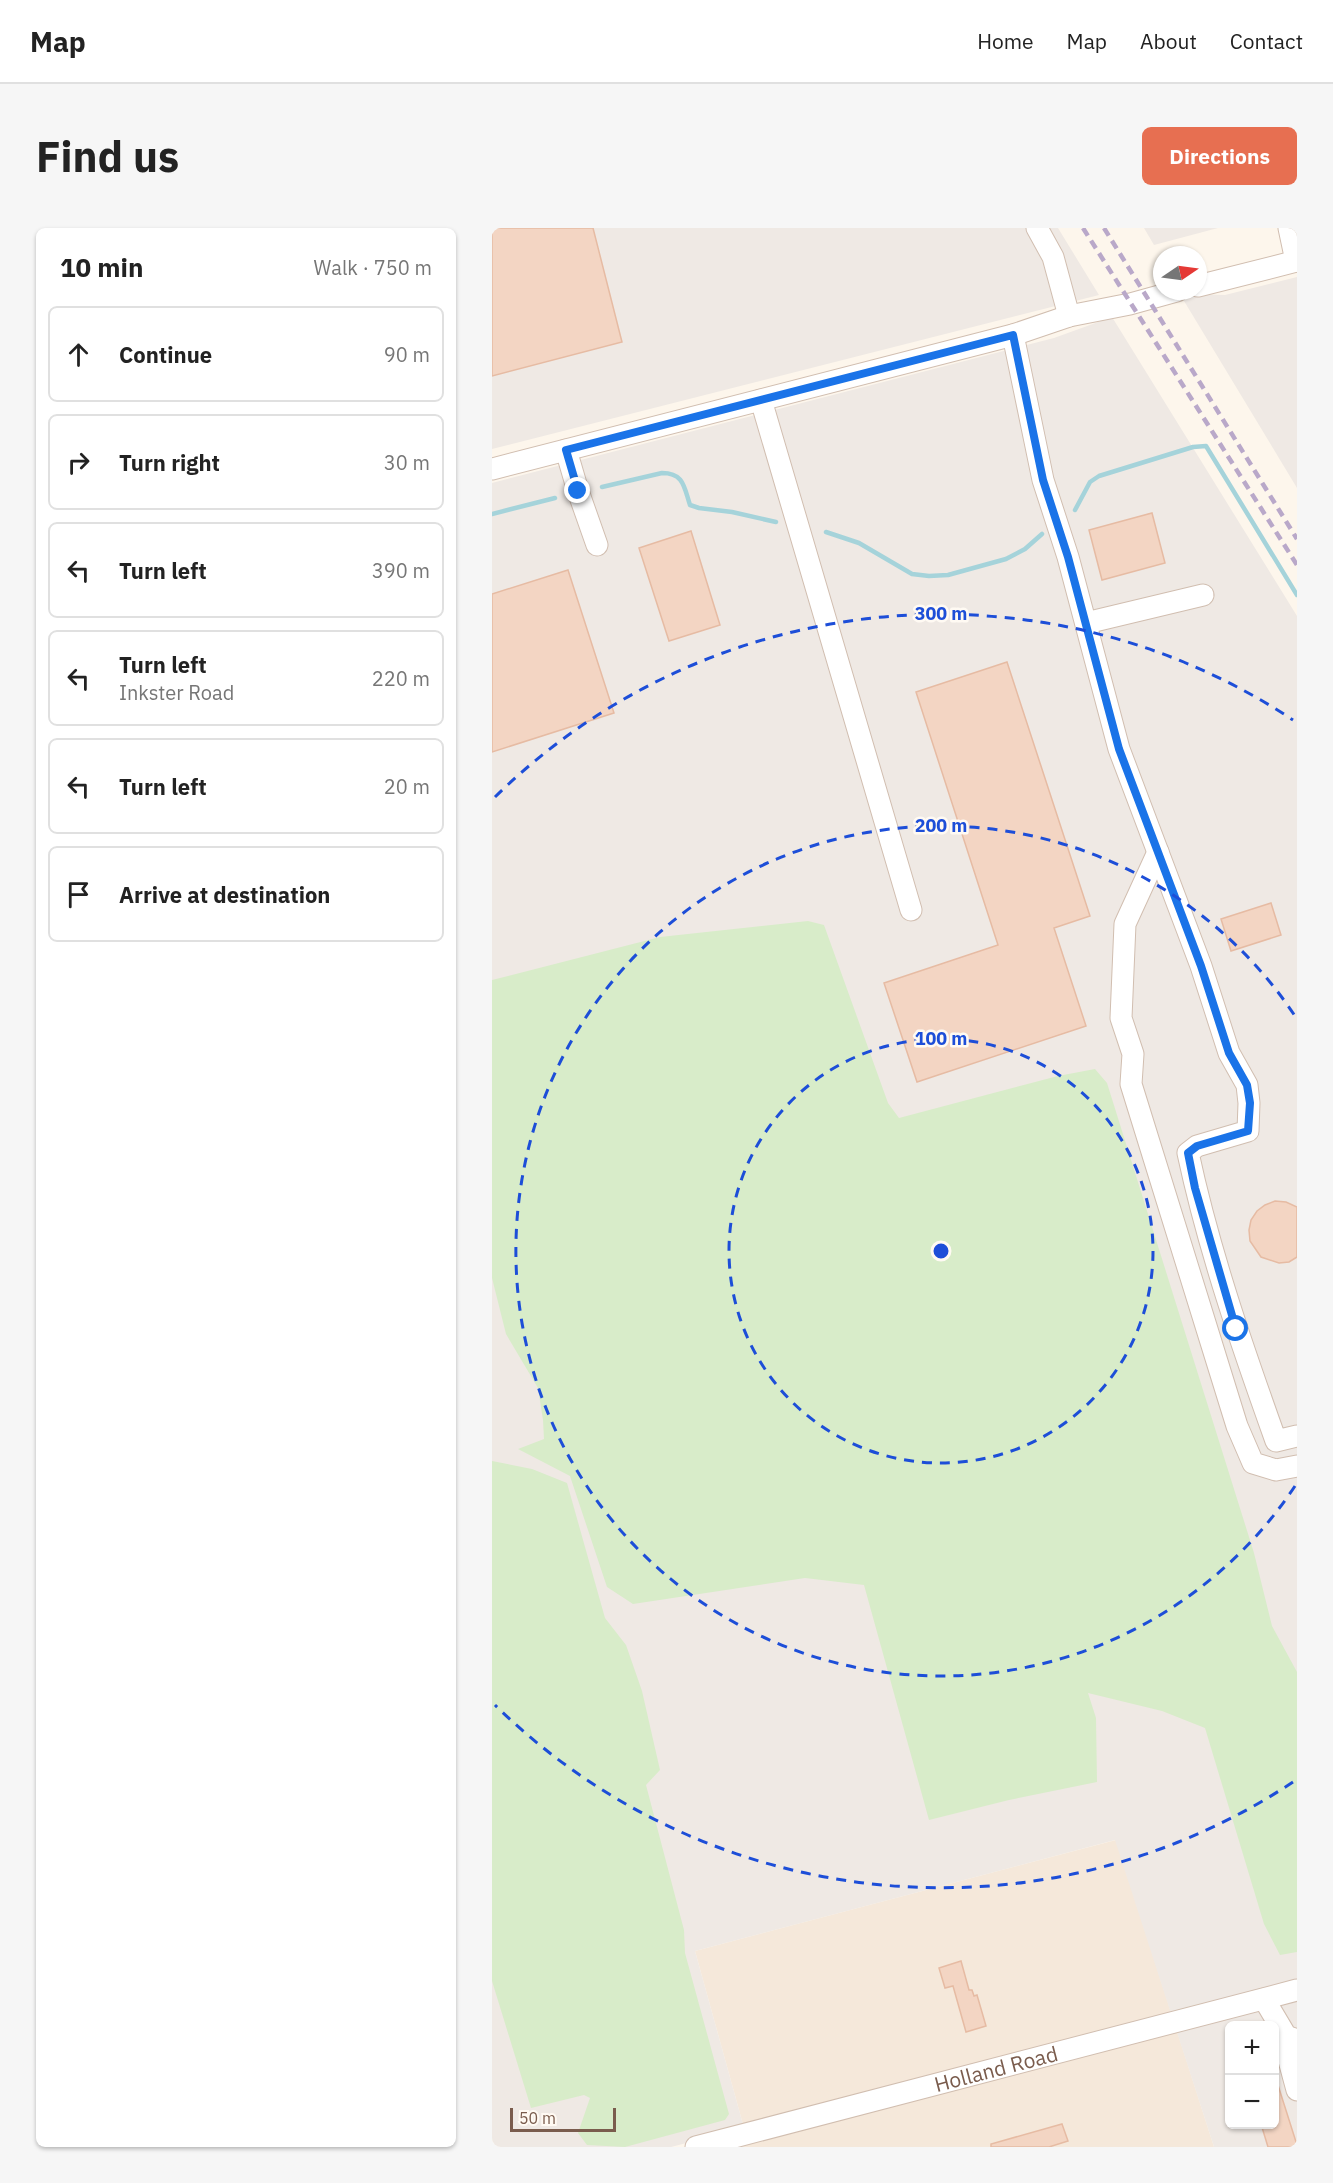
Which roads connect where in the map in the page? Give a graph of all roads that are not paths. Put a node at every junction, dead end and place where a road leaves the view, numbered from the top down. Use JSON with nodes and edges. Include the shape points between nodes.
{"nodes":[{"id":1,"x":1037,"y":228,"type":"edge"},
{"id":2,"x":1289,"y":228,"type":"edge"},
{"id":3,"x":1297,"y":261,"type":"edge"},
{"id":4,"x":1207,"y":284,"type":"edge"},
{"id":5,"x":1153,"y":298,"type":"edge"},
{"id":6,"x":1069,"y":316,"type":"junction"},
{"id":7,"x":1013,"y":335,"type":"junction"},
{"id":8,"x":761,"y":399,"type":"junction"},
{"id":9,"x":566,"y":450,"type":"junction"},
{"id":10,"x":492,"y":469,"type":"edge"},
{"id":11,"x":597,"y":545,"type":"dead end"},
{"id":12,"x":1203,"y":595,"type":"dead end"},
{"id":13,"x":1086,"y":623,"type":"junction"},
{"id":14,"x":1158,"y":852,"type":"junction"},
{"id":15,"x":911,"y":910,"type":"dead end"},
{"id":16,"x":1297,"y":1436,"type":"edge"},
{"id":17,"x":1297,"y":1466,"type":"edge"},
{"id":18,"x":1297,"y":1990,"type":"edge"},
{"id":19,"x":1264,"y":1999,"type":"junction"},
{"id":20,"x":1291,"y":2038,"type":"edge"},
{"id":21,"x":1297,"y":2090,"type":"edge"},
{"id":22,"x":726,"y":2143,"type":"edge"},
{"id":23,"x":696,"y":2147,"type":"edge"}],
"edges":[{"from":1,"to":6,"type":"street","via":[[1053,257]]},
{"from":2,"to":3,"type":"street"},
{"from":3,"to":4,"type":"street"},
{"from":5,"to":6,"type":"street"},
{"from":6,"to":7,"type":"street"},
{"from":7,"to":8,"type":"street"},
{"from":7,"to":13,"type":"street","via":[[1043,480]]},
{"from":8,"to":9,"type":"street"},
{"from":8,"to":15,"type":"street"},
{"from":9,"to":10,"type":"street"},
{"from":9,"to":11,"type":"street"},
{"from":12,"to":13,"type":"street"},
{"from":13,"to":14,"type":"street","via":[[1119,749]]},
{"from":14,"to":16,"type":"street","via":[[1229,1053],[1247,1085],[1250,1103],[1248,1131],[1197,1146],[1188,1153],[1195,1188],[1236,1329],[1276,1441]]},
{"from":14,"to":17,"type":"street","via":[[1125,924],[1121,1018],[1133,1054],[1131,1084],[1237,1426],[1253,1463],[1276,1470]]},
{"from":18,"to":19,"type":"street","name":"Holland Road"},
{"from":19,"to":20,"type":"street"},
{"from":19,"to":22,"type":"street","name":"Holland Road"},
{"from":20,"to":21,"type":"street","via":[[1287,2053]]},
{"from":22,"to":23,"type":"street","name":"Holland Road"}]}
